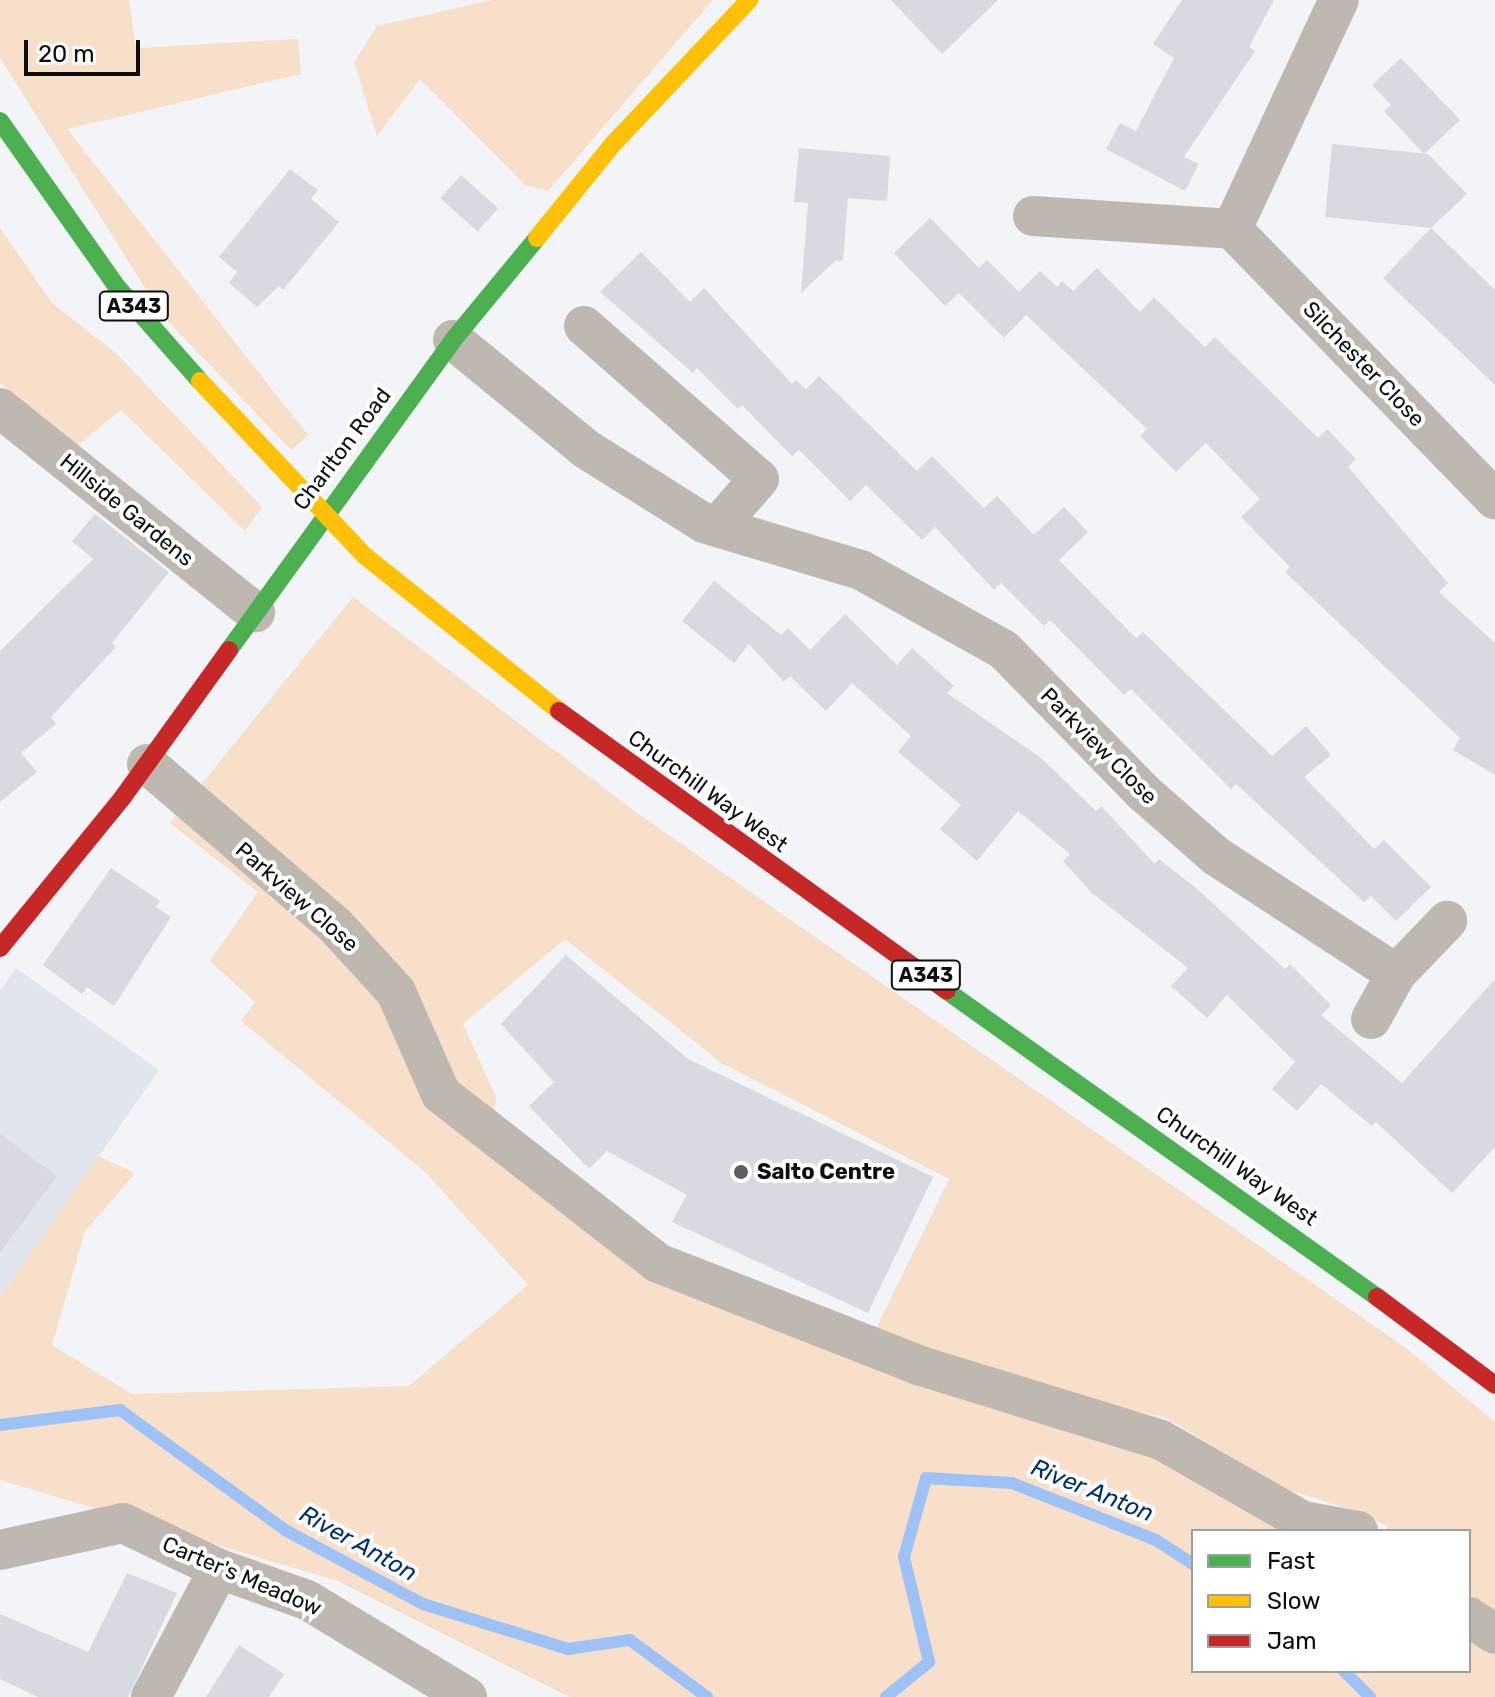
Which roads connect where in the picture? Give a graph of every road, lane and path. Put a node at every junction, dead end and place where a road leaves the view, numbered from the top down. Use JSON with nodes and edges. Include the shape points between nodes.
{"nodes":[{"id":1,"x":749,"y":0,"type":"edge"},
{"id":2,"x":1339,"y":0,"type":"edge"},
{"id":3,"x":0,"y":121,"type":"edge"},
{"id":4,"x":1033,"y":216,"type":"dead end"},
{"id":5,"x":1232,"y":229,"type":"junction"},
{"id":6,"x":584,"y":326,"type":"dead end"},
{"id":7,"x":453,"y":340,"type":"junction"},
{"id":8,"x":0,"y":408,"type":"edge"},
{"id":9,"x":1495,"y":499,"type":"edge"},
{"id":10,"x":717,"y":527,"type":"junction"},
{"id":11,"x":255,"y":612,"type":"junction"},
{"id":12,"x":147,"y":764,"type":"junction"},
{"id":13,"x":1447,"y":921,"type":"dead end"},
{"id":14,"x":0,"y":948,"type":"edge"},
{"id":15,"x":1396,"y":974,"type":"junction"},
{"id":16,"x":1371,"y":1019,"type":"dead end"},
{"id":17,"x":1495,"y":1385,"type":"edge"},
{"id":18,"x":1347,"y":1529,"type":"edge"},
{"id":19,"x":0,"y":1550,"type":"edge"},
{"id":20,"x":219,"y":1569,"type":"junction"},
{"id":21,"x":1471,"y":1618,"type":"edge"},
{"id":22,"x":1495,"y":1634,"type":"edge"},
{"id":23,"x":151,"y":1697,"type":"edge"},
{"id":24,"x":467,"y":1697,"type":"edge"}],
"edges":[{"from":1,"to":7,"type":"main road","name":"Charlton Road","via":[[614,143]]},
{"from":2,"to":5,"type":"street"},
{"from":3,"to":17,"type":"main road","name":"Churchill Way West","number":"A343","via":[[118,288],[286,477],[365,556],[625,763],[1293,1235]]},
{"from":4,"to":5,"type":"street"},
{"from":5,"to":9,"type":"street","name":"Silchester Close"},
{"from":6,"to":10,"type":"street","via":[[759,479]]},
{"from":7,"to":10,"type":"street","name":"Parkview Close","via":[[586,449]]},
{"from":7,"to":11,"type":"main road","name":"Charlton Road"},
{"from":8,"to":11,"type":"street","name":"Hillside Gardens"},
{"from":10,"to":15,"type":"street","name":"Parkview Close","via":[[861,570],[1004,650],[1144,793],[1216,856]]},
{"from":11,"to":12,"type":"main road","name":"Charlton Road"},
{"from":12,"to":14,"type":"main road","name":"Charlton Road"},
{"from":12,"to":18,"type":"street","name":"Parkview Close","via":[[334,924],[396,992],[441,1094],[658,1263],[838,1337],[1161,1440],[1303,1521]]},
{"from":13,"to":15,"type":"street"},
{"from":15,"to":16,"type":"street"},
{"from":19,"to":20,"type":"street","name":"Carter's Meadow","via":[[123,1523]]},
{"from":20,"to":23,"type":"street"},
{"from":20,"to":24,"type":"street","name":"Carter's Meadow","via":[[307,1600]]},
{"from":21,"to":22,"type":"street"}]}
